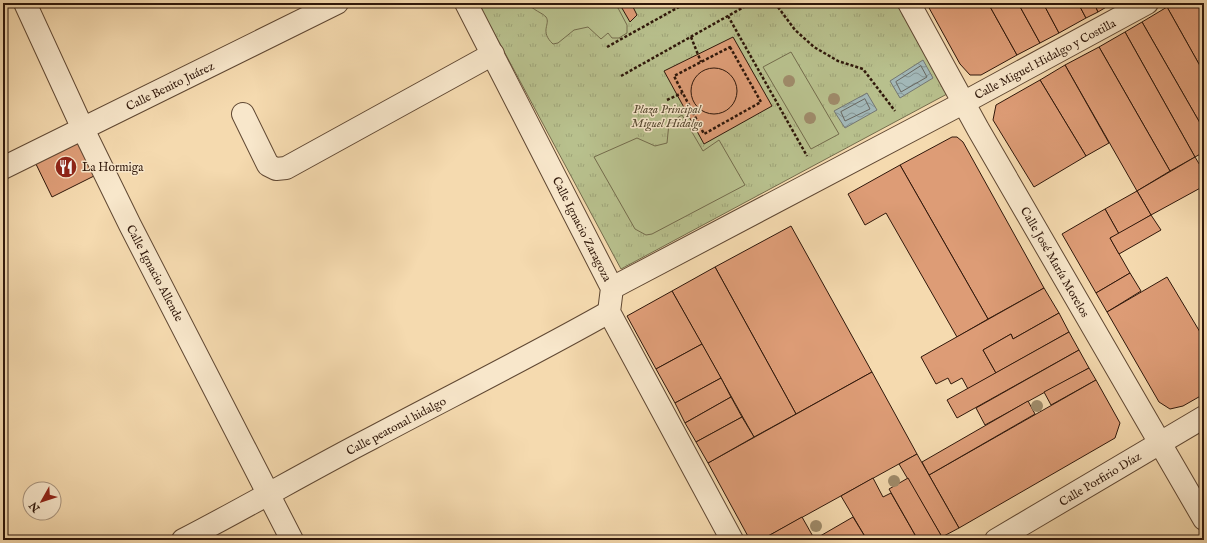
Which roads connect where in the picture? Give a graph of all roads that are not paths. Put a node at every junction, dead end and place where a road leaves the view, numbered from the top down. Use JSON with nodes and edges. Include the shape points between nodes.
{"nodes":[{"id":1,"x":25,"y":3,"type":"edge"},
{"id":2,"x":337,"y":3,"type":"edge"},
{"id":3,"x":466,"y":3,"type":"edge"},
{"id":4,"x":909,"y":3,"type":"edge"},
{"id":5,"x":1147,"y":3,"type":"edge"},
{"id":6,"x":493,"y":54,"type":"junction"},
{"id":7,"x":963,"y":103,"type":"junction"},
{"id":8,"x":243,"y":114,"type":"dead end"},
{"id":9,"x":84,"y":128,"type":"junction"},
{"id":10,"x":3,"y":168,"type":"edge"},
{"id":11,"x":612,"y":288,"type":"junction"},
{"id":12,"x":609,"y":312,"type":"junction"},
{"id":13,"x":1204,"y":417,"type":"edge"},
{"id":14,"x":1160,"y":443,"type":"junction"},
{"id":15,"x":270,"y":495,"type":"junction"},
{"id":16,"x":1204,"y":519,"type":"edge"},
{"id":17,"x":183,"y":540,"type":"edge"},
{"id":18,"x":292,"y":540,"type":"edge"},
{"id":19,"x":732,"y":540,"type":"edge"},
{"id":20,"x":996,"y":540,"type":"edge"}],
"edges":[{"from":1,"to":9,"type":"street","name":"Calle Ignacio Allende"},
{"from":2,"to":9,"type":"street","name":"Calle Benito Juárez"},
{"from":3,"to":6,"type":"street","name":"Calle Ignacio Zaragoza"},
{"from":4,"to":7,"type":"street","name":"Calle José María Morelos"},
{"from":5,"to":7,"type":"street","name":"Calle Miguel Hidalgo y Costilla"},
{"from":6,"to":8,"type":"street","via":[[286,168],[276,170],[268,165]]},
{"from":6,"to":11,"type":"street","name":"Calle Ignacio Zaragoza"},
{"from":7,"to":11,"type":"street","name":"Calle Miguel Hidalgo y Costilla"},
{"from":7,"to":14,"type":"street","name":"Calle José María Morelos"},
{"from":9,"to":10,"type":"street","name":"Calle Benito Juárez"},
{"from":9,"to":15,"type":"street","name":"Calle Ignacio Allende","via":[[130,225]]},
{"from":11,"to":12,"type":"street","name":"Calle Ignacio Zaragoza"},
{"from":12,"to":15,"type":"street","name":"Calle peatonal hidalgo","via":[[530,357],[370,439]]},
{"from":12,"to":19,"type":"street"},
{"from":13,"to":14,"type":"street","name":"Calle Porfirio Díaz"},
{"from":14,"to":16,"type":"street","name":"Calle José María Morelos"},
{"from":14,"to":20,"type":"street","name":"Calle Porfirio Díaz"},
{"from":15,"to":17,"type":"street","name":"Calle peatonal hidalgo"},
{"from":15,"to":18,"type":"street","name":"Calle Ignacio Allende"}]}
